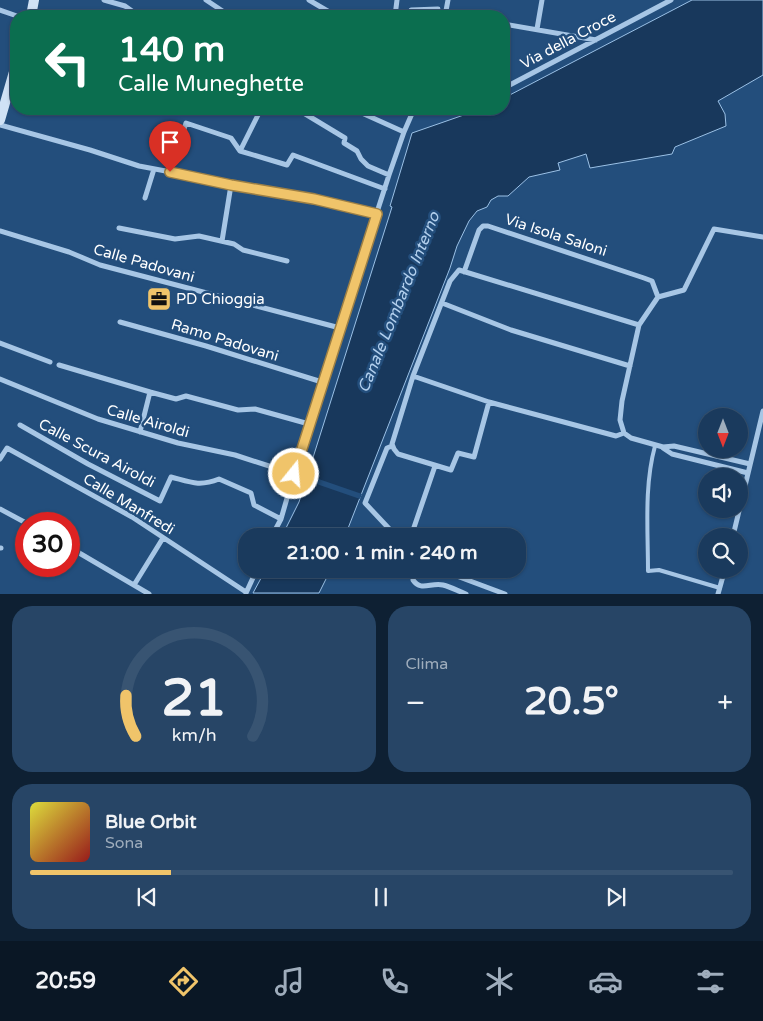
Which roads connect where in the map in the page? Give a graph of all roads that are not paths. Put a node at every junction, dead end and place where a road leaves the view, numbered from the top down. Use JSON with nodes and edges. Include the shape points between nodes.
{"nodes":[{"id":1,"x":104,"y":0,"type":"edge"},
{"id":2,"x":206,"y":0,"type":"edge"},
{"id":3,"x":309,"y":0,"type":"edge"},
{"id":4,"x":542,"y":0,"type":"edge"},
{"id":5,"x":671,"y":0,"type":"edge"},
{"id":6,"x":436,"y":9,"type":"dead end"},
{"id":7,"x":130,"y":10,"type":"edge"},
{"id":8,"x":221,"y":10,"type":"edge"},
{"id":9,"x":326,"y":10,"type":"edge"},
{"id":10,"x":412,"y":10,"type":"dead end"},
{"id":11,"x":510,"y":25,"type":"edge"},
{"id":12,"x":537,"y":29,"type":"junction"},
{"id":13,"x":596,"y":40,"type":"junction"},
{"id":14,"x":510,"y":85,"type":"edge"},
{"id":15,"x":10,"y":86,"type":"edge"},
{"id":16,"x":258,"y":115,"type":"edge"},
{"id":17,"x":307,"y":115,"type":"edge"},
{"id":18,"x":366,"y":115,"type":"edge"},
{"id":19,"x":411,"y":115,"type":"edge"},
{"id":20,"x":0,"y":120,"type":"edge"},
{"id":21,"x":0,"y":125,"type":"edge"},
{"id":22,"x":404,"y":132,"type":"junction"},
{"id":23,"x":240,"y":151,"type":"junction"},
{"id":24,"x":154,"y":168,"type":"junction"},
{"id":25,"x":170,"y":172,"type":"junction"},
{"id":26,"x":389,"y":175,"type":"junction"},
{"id":27,"x":231,"y":185,"type":"junction"},
{"id":28,"x":384,"y":189,"type":"junction"},
{"id":29,"x":145,"y":198,"type":"dead end"},
{"id":30,"x":377,"y":214,"type":"junction"},
{"id":31,"x":119,"y":228,"type":"dead end"},
{"id":32,"x":0,"y":231,"type":"edge"},
{"id":33,"x":763,"y":237,"type":"edge"},
{"id":34,"x":222,"y":241,"type":"junction"},
{"id":35,"x":287,"y":261,"type":"dead end"},
{"id":36,"x":464,"y":272,"type":"junction"},
{"id":37,"x":658,"y":296,"type":"junction"},
{"id":38,"x":442,"y":303,"type":"junction"},
{"id":39,"x":120,"y":322,"type":"dead end"},
{"id":40,"x":639,"y":325,"type":"junction"},
{"id":41,"x":340,"y":328,"type":"junction"},
{"id":42,"x":0,"y":343,"type":"edge"},
{"id":43,"x":50,"y":362,"type":"dead end"},
{"id":44,"x":59,"y":365,"type":"dead end"},
{"id":45,"x":630,"y":366,"type":"junction"},
{"id":46,"x":413,"y":376,"type":"junction"},
{"id":47,"x":0,"y":379,"type":"edge"},
{"id":48,"x":322,"y":382,"type":"junction"},
{"id":49,"x":150,"y":392,"type":"junction"},
{"id":50,"x":489,"y":402,"type":"junction"},
{"id":51,"x":763,"y":411,"type":"edge"},
{"id":52,"x":309,"y":424,"type":"junction"},
{"id":53,"x":20,"y":425,"type":"dead end"},
{"id":54,"x":140,"y":432,"type":"junction"},
{"id":55,"x":624,"y":433,"type":"junction"},
{"id":56,"x":392,"y":446,"type":"junction"},
{"id":57,"x":655,"y":446,"type":"junction"},
{"id":58,"x":662,"y":447,"type":"junction"},
{"id":59,"x":0,"y":459,"type":"edge"},
{"id":60,"x":750,"y":464,"type":"junction"},
{"id":61,"x":435,"y":466,"type":"junction"},
{"id":62,"x":728,"y":468,"type":"edge"},
{"id":63,"x":748,"y":473,"type":"edge"},
{"id":64,"x":294,"y":474,"type":"junction"},
{"id":65,"x":0,"y":508,"type":"edge"},
{"id":66,"x":15,"y":517,"type":"edge"},
{"id":67,"x":281,"y":518,"type":"junction"},
{"id":68,"x":276,"y":528,"type":"edge"},
{"id":69,"x":388,"y":528,"type":"edge"},
{"id":70,"x":414,"y":528,"type":"edge"},
{"id":71,"x":163,"y":538,"type":"junction"},
{"id":72,"x":80,"y":553,"type":"edge"},
{"id":73,"x":253,"y":578,"type":"edge"},
{"id":74,"x":413,"y":578,"type":"edge"},
{"id":75,"x":462,"y":578,"type":"edge"},
{"id":76,"x":723,"y":578,"type":"edge"},
{"id":77,"x":134,"y":585,"type":"junction"},
{"id":78,"x":719,"y":591,"type":"edge"},
{"id":79,"x":246,"y":592,"type":"edge"},
{"id":80,"x":148,"y":594,"type":"edge"},
{"id":81,"x":466,"y":594,"type":"edge"},
{"id":82,"x":505,"y":594,"type":"edge"}],
"edges":[{"from":1,"to":7,"type":"street"},
{"from":2,"to":8,"type":"street"},
{"from":3,"to":9,"type":"street"},
{"from":4,"to":12,"type":"street"},
{"from":5,"to":13,"type":"street","name":"Via della Croce"},
{"from":6,"to":10,"type":"street"},
{"from":11,"to":12,"type":"street"},
{"from":12,"to":13,"type":"street"},
{"from":13,"to":14,"type":"street","name":"Via della Croce"},
{"from":15,"to":20,"type":"street"},
{"from":16,"to":23,"type":"street"},
{"from":17,"to":26,"type":"street","via":[[344,138],[344,143],[357,151],[368,166]]},
{"from":18,"to":22,"type":"street"},
{"from":19,"to":22,"type":"street"},
{"from":21,"to":24,"type":"street"},
{"from":22,"to":26,"type":"street"},
{"from":23,"to":25,"type":"street","via":[[231,138],[186,123]]},
{"from":23,"to":28,"type":"street","via":[[287,165],[293,155]]},
{"from":24,"to":25,"type":"street"},
{"from":24,"to":29,"type":"street"},
{"from":25,"to":27,"type":"street"},
{"from":26,"to":28,"type":"street"},
{"from":27,"to":30,"type":"street"},
{"from":27,"to":34,"type":"street"},
{"from":28,"to":30,"type":"street"},
{"from":30,"to":41,"type":"street"},
{"from":31,"to":34,"type":"street","via":[[175,239],[199,236]]},
{"from":32,"to":41,"type":"street","name":"Calle Padovani","via":[[108,267]]},
{"from":33,"to":37,"type":"street","via":[[714,229],[684,290]]},
{"from":34,"to":35,"type":"street"},
{"from":36,"to":37,"type":"street","name":"Via Isola Saloni","via":[[479,230],[488,226],[652,281]]},
{"from":36,"to":38,"type":"street","name":"Via Isola Saloni","via":[[459,270],[450,281]]},
{"from":36,"to":40,"type":"street"},
{"from":37,"to":40,"type":"street"},
{"from":38,"to":45,"type":"street","via":[[510,330]]},
{"from":38,"to":46,"type":"street","name":"Via Isola Saloni"},
{"from":39,"to":48,"type":"street","name":"Ramo Padovani"},
{"from":40,"to":45,"type":"street"},
{"from":41,"to":48,"type":"street"},
{"from":42,"to":43,"type":"street"},
{"from":44,"to":49,"type":"street"},
{"from":45,"to":55,"type":"street","via":[[620,410]]},
{"from":46,"to":50,"type":"street"},
{"from":46,"to":56,"type":"street","name":"Via Isola Saloni"},
{"from":47,"to":54,"type":"street","name":"Calle Airoldi","via":[[98,419]]},
{"from":48,"to":52,"type":"street"},
{"from":49,"to":52,"type":"street","via":[[176,399],[186,396],[238,410],[255,409]]},
{"from":49,"to":54,"type":"street"},
{"from":50,"to":55,"type":"street","via":[[616,436]]},
{"from":50,"to":61,"type":"street","via":[[474,457],[458,452],[451,470]]},
{"from":51,"to":60,"type":"street"},
{"from":52,"to":64,"type":"street"},
{"from":53,"to":67,"type":"street","name":"Calle Scura Airoldi","via":[[160,501],[171,477],[207,484],[219,480],[251,493],[254,505]]},
{"from":54,"to":64,"type":"street","name":"Calle Airoldi"},
{"from":55,"to":57,"type":"street"},
{"from":56,"to":61,"type":"street","via":[[398,454]]},
{"from":56,"to":69,"type":"street","name":"Via Isola Saloni","via":[[387,448],[365,503]]},
{"from":57,"to":58,"type":"street"},
{"from":57,"to":78,"type":"lane","via":[[648,502],[648,571],[659,570]]},
{"from":58,"to":60,"type":"street","via":[[674,446]]},
{"from":58,"to":62,"type":"street","via":[[672,454]]},
{"from":59,"to":71,"type":"street","name":"Calle Manfredi","via":[[7,448],[132,517]]},
{"from":60,"to":63,"type":"street"},
{"from":61,"to":70,"type":"street"},
{"from":64,"to":67,"type":"street"},
{"from":65,"to":66,"type":"street"},
{"from":67,"to":68,"type":"street"},
{"from":71,"to":77,"type":"street"},
{"from":71,"to":79,"type":"street","name":"Calle Manfredi"},
{"from":72,"to":77,"type":"street"},
{"from":73,"to":79,"type":"street"},
{"from":74,"to":81,"type":"street","via":[[419,586],[442,585]]},
{"from":75,"to":82,"type":"street"},
{"from":76,"to":78,"type":"street"},
{"from":77,"to":80,"type":"street"}]}
